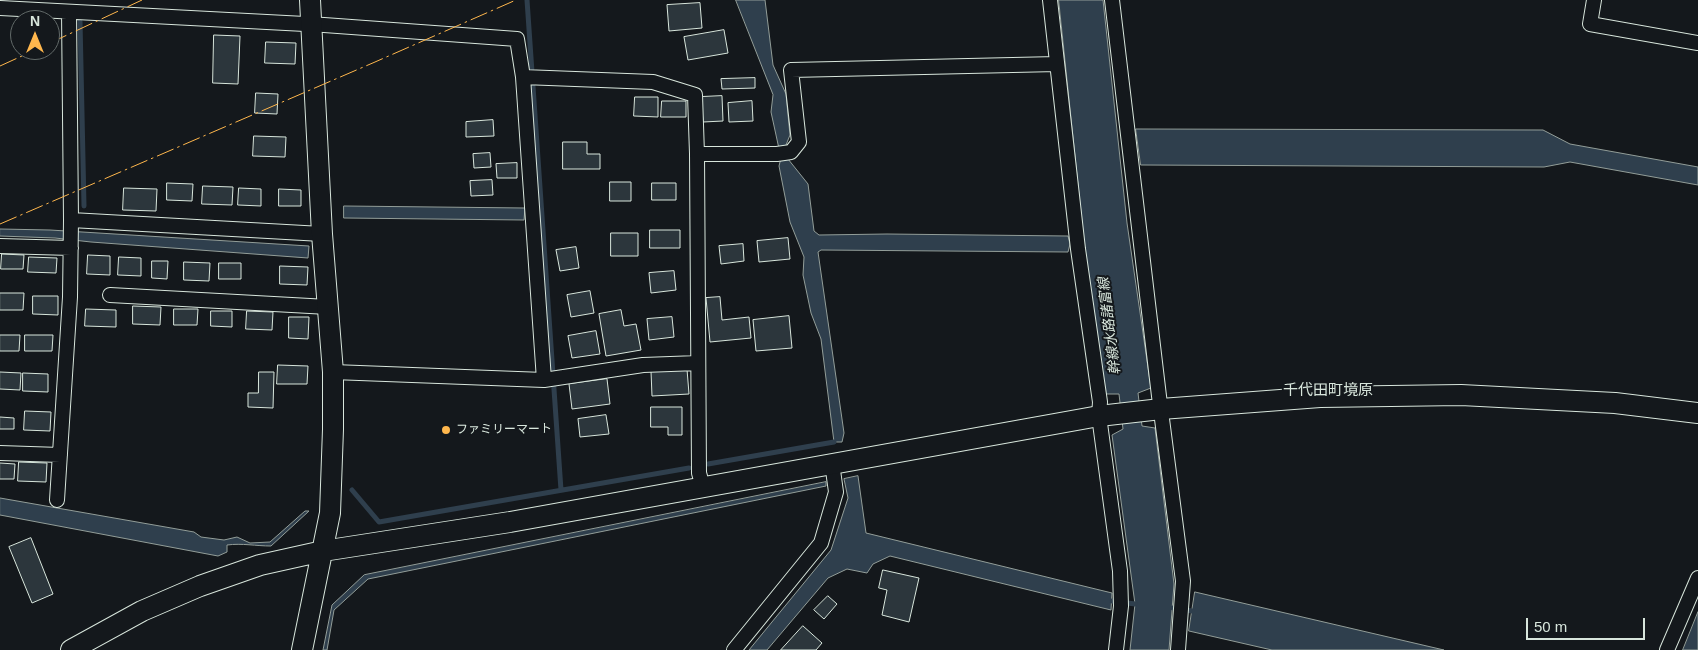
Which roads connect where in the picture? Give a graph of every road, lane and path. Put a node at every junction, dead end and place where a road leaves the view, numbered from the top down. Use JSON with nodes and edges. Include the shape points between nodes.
{"nodes":[{"id":1,"x":310,"y":0,"type":"edge"},
{"id":2,"x":1050,"y":0,"type":"edge"},
{"id":3,"x":1112,"y":0,"type":"edge"},
{"id":4,"x":1594,"y":0,"type":"edge"},
{"id":5,"x":0,"y":8,"type":"edge"},
{"id":6,"x":69,"y":12,"type":"junction"},
{"id":7,"x":312,"y":25,"type":"junction"},
{"id":8,"x":1698,"y":42,"type":"edge"},
{"id":9,"x":1058,"y":64,"type":"junction"},
{"id":10,"x":523,"y":77,"type":"junction"},
{"id":11,"x":697,"y":154,"type":"junction"},
{"id":12,"x":72,"y":224,"type":"junction"},
{"id":13,"x":322,"y":234,"type":"junction"},
{"id":14,"x":0,"y":246,"type":"edge"},
{"id":15,"x":71,"y":248,"type":"junction"},
{"id":16,"x":110,"y":295,"type":"dead end"},
{"id":17,"x":328,"y":307,"type":"junction"},
{"id":18,"x":698,"y":363,"type":"junction"},
{"id":19,"x":333,"y":372,"type":"junction"},
{"id":20,"x":544,"y":380,"type":"junction"},
{"id":21,"x":1152,"y":410,"type":"junction"},
{"id":22,"x":1698,"y":413,"type":"edge"},
{"id":23,"x":1099,"y":416,"type":"junction"},
{"id":24,"x":0,"y":453,"type":"edge"},
{"id":25,"x":60,"y":455,"type":"junction"},
{"id":26,"x":832,"y":463,"type":"junction"},
{"id":27,"x":703,"y":487,"type":"junction"},
{"id":28,"x":57,"y":500,"type":"dead end"},
{"id":29,"x":323,"y":551,"type":"junction"},
{"id":30,"x":1698,"y":578,"type":"edge"},
{"id":31,"x":70,"y":650,"type":"edge"},
{"id":32,"x":302,"y":650,"type":"edge"},
{"id":33,"x":734,"y":650,"type":"edge"},
{"id":34,"x":1116,"y":650,"type":"edge"},
{"id":35,"x":1178,"y":650,"type":"edge"},
{"id":36,"x":1667,"y":650,"type":"edge"}],
"edges":[{"from":1,"to":7,"type":"street"},
{"from":2,"to":9,"type":"street"},
{"from":3,"to":21,"type":"street","via":[[1130,158]]},
{"from":4,"to":8,"type":"street","via":[[1590,24]]},
{"from":5,"to":6,"type":"street"},
{"from":6,"to":7,"type":"street"},
{"from":6,"to":12,"type":"street"},
{"from":7,"to":10,"type":"street","via":[[517,39]]},
{"from":7,"to":13,"type":"street"},
{"from":9,"to":11,"type":"street","via":[[791,70],[799,142],[784,153]]},
{"from":9,"to":23,"type":"street","via":[[1100,402]]},
{"from":10,"to":11,"type":"street","via":[[653,82],[695,95]]},
{"from":10,"to":20,"type":"street"},
{"from":11,"to":18,"type":"street"},
{"from":12,"to":13,"type":"street"},
{"from":12,"to":15,"type":"street"},
{"from":13,"to":17,"type":"street"},
{"from":14,"to":15,"type":"street"},
{"from":15,"to":25,"type":"street"},
{"from":16,"to":17,"type":"street"},
{"from":17,"to":19,"type":"street"},
{"from":18,"to":20,"type":"street","via":[[643,366]]},
{"from":18,"to":27,"type":"street"},
{"from":19,"to":20,"type":"street"},
{"from":19,"to":29,"type":"street","via":[[330,513]]},
{"from":21,"to":22,"type":"street","via":[[1320,397],[1461,395],[1615,404]]},
{"from":21,"to":23,"type":"street"},
{"from":21,"to":35,"type":"street","via":[[1183,581]]},
{"from":23,"to":26,"type":"street"},
{"from":23,"to":34,"type":"street","via":[[1120,571],[1121,601]]},
{"from":24,"to":25,"type":"street"},
{"from":25,"to":28,"type":"street"},
{"from":26,"to":27,"type":"street"},
{"from":26,"to":33,"type":"street","via":[[836,492],[821,543]]},
{"from":27,"to":29,"type":"street"},
{"from":29,"to":31,"type":"street","via":[[260,565],[200,586],[142,611]]},
{"from":29,"to":32,"type":"street"},
{"from":30,"to":36,"type":"street"}]}
